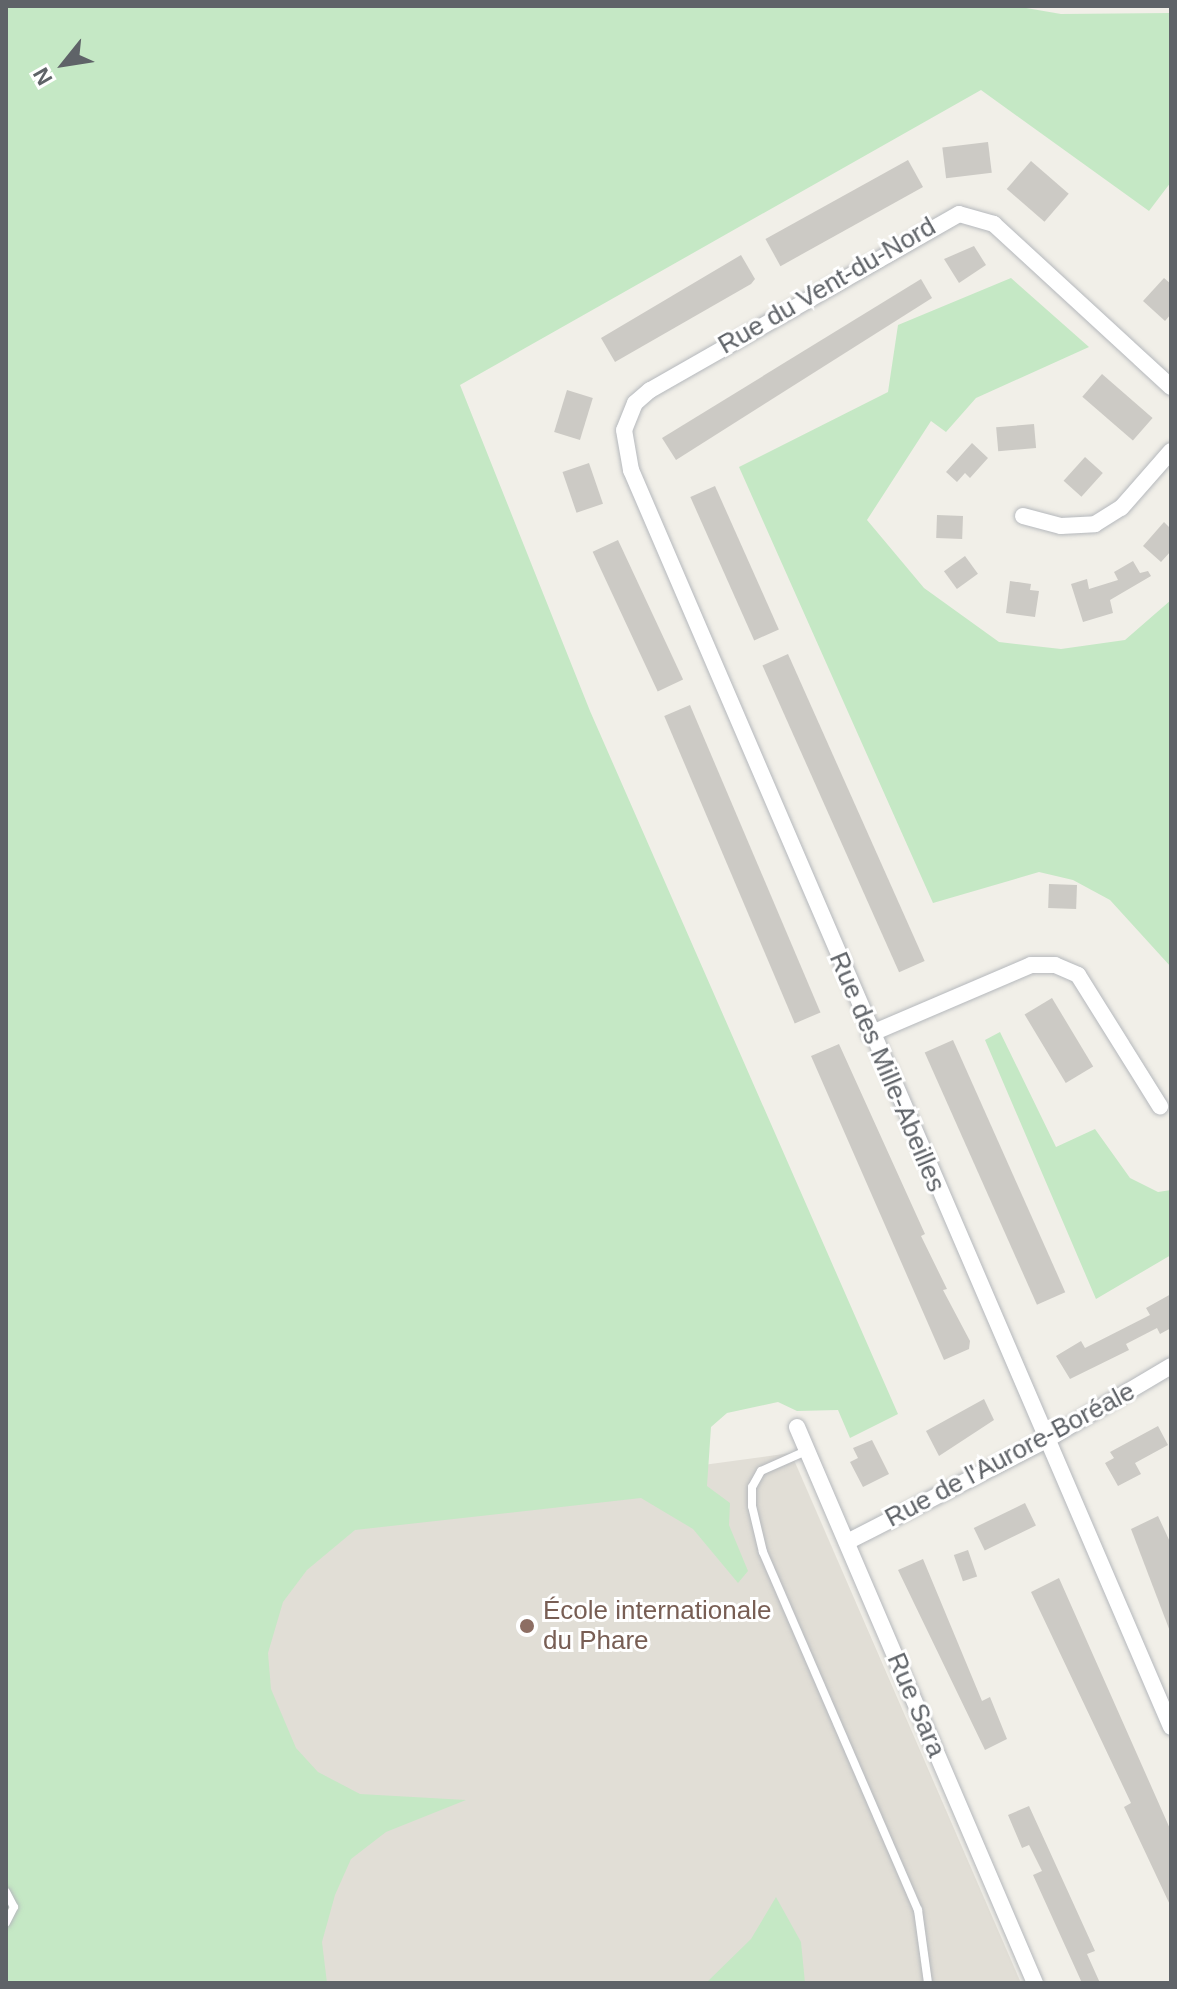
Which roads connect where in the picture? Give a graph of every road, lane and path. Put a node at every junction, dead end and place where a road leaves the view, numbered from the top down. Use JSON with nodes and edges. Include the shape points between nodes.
{"nodes":[{"id":1,"x":1171,"y":387,"type":"edge"},
{"id":2,"x":629,"y":413,"type":"joint"},
{"id":3,"x":1171,"y":451,"type":"edge"},
{"id":4,"x":1023,"y":516,"type":"dead end"},
{"id":5,"x":870,"y":1034,"type":"junction"},
{"id":6,"x":1160,"y":1106,"type":"dead end"},
{"id":7,"x":1171,"y":1366,"type":"edge"},
{"id":8,"x":797,"y":1427,"type":"dead end"},
{"id":9,"x":1046,"y":1440,"type":"junction"},
{"id":10,"x":806,"y":1451,"type":"junction"},
{"id":11,"x":847,"y":1542,"type":"junction"},
{"id":12,"x":1171,"y":1727,"type":"edge"},
{"id":13,"x":6,"y":1892,"type":"edge"},
{"id":14,"x":6,"y":1923,"type":"edge"},
{"id":15,"x":928,"y":1983,"type":"edge"},
{"id":16,"x":1035,"y":1983,"type":"edge"}],
"edges":[{"from":1,"to":2,"type":"street","name":"Rue du Vent-du-Nord","via":[[994,224],[959,214],[650,390]]},
{"from":2,"to":5,"type":"street","name":"Rue des Mille-Abeilles","via":[[624,430],[631,470]]},
{"from":3,"to":4,"type":"street","via":[[1121,508],[1095,524],[1061,526]]},
{"from":5,"to":6,"type":"street","via":[[1031,965],[1055,965],[1078,975]]},
{"from":5,"to":9,"type":"street","name":"Rue des Mille-Abeilles"},
{"from":7,"to":9,"type":"street","name":"Rue de l'Aurore-Boréale"},
{"from":8,"to":10,"type":"street","name":"Rue Sara"},
{"from":9,"to":11,"type":"street","name":"Rue de l'Aurore-Boréale"},
{"from":9,"to":12,"type":"street","name":"Rue des Mille-Abeilles"},
{"from":10,"to":11,"type":"street","name":"Rue Sara"},
{"from":10,"to":15,"type":"lane","via":[[761,1471],[752,1487],[752,1506],[763,1552],[918,1910]]},
{"from":11,"to":16,"type":"street","name":"Rue Sara"},
{"from":13,"to":14,"type":"lane","via":[[14,1907]]}]}
